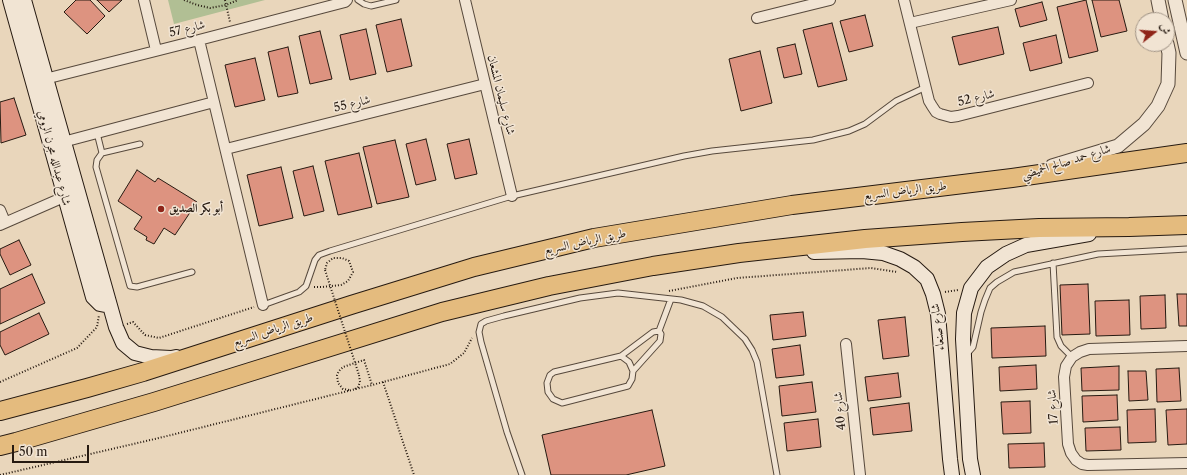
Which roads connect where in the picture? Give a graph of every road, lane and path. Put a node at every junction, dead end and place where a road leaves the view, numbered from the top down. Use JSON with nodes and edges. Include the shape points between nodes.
{"nodes":[{"id":1,"x":10,"y":0,"type":"edge"},
{"id":2,"x":24,"y":0,"type":"edge"},
{"id":3,"x":144,"y":0,"type":"edge"},
{"id":4,"x":184,"y":0,"type":"edge"},
{"id":5,"x":225,"y":0,"type":"edge"},
{"id":6,"x":238,"y":0,"type":"edge"},
{"id":7,"x":347,"y":0,"type":"edge"},
{"id":8,"x":358,"y":0,"type":"edge"},
{"id":9,"x":396,"y":0,"type":"edge"},
{"id":10,"x":465,"y":0,"type":"edge"},
{"id":11,"x":830,"y":0,"type":"edge"},
{"id":12,"x":904,"y":0,"type":"edge"},
{"id":13,"x":1012,"y":0,"type":"edge"},
{"id":14,"x":1160,"y":0,"type":"edge"},
{"id":15,"x":1175,"y":0,"type":"edge"},
{"id":16,"x":226,"y":6,"type":"junction"},
{"id":17,"x":1161,"y":12,"type":"edge"},
{"id":18,"x":757,"y":18,"type":"dead end"},
{"id":19,"x":910,"y":23,"type":"junction"},
{"id":20,"x":232,"y":31,"type":"junction"},
{"id":21,"x":199,"y":40,"type":"junction"},
{"id":22,"x":156,"y":50,"type":"junction"},
{"id":23,"x":1169,"y":52,"type":"edge"},
{"id":24,"x":1187,"y":53,"type":"edge"},
{"id":25,"x":39,"y":80,"type":"junction"},
{"id":26,"x":1088,"y":83,"type":"dead end"},
{"id":27,"x":485,"y":84,"type":"junction"},
{"id":28,"x":926,"y":87,"type":"junction"},
{"id":29,"x":214,"y":102,"type":"junction"},
{"id":30,"x":97,"y":133,"type":"junction"},
{"id":31,"x":63,"y":142,"type":"junction"},
{"id":32,"x":140,"y":144,"type":"dead end"},
{"id":33,"x":226,"y":150,"type":"junction"},
{"id":34,"x":102,"y":153,"type":"junction"},
{"id":35,"x":1187,"y":153,"type":"edge"},
{"id":36,"x":1012,"y":178,"type":"junction"},
{"id":37,"x":512,"y":196,"type":"junction"},
{"id":38,"x":64,"y":197,"type":"junction"},
{"id":39,"x":0,"y":210,"type":"edge"},
{"id":40,"x":3,"y":224,"type":"edge"},
{"id":41,"x":1187,"y":225,"type":"edge"},
{"id":42,"x":1129,"y":228,"type":"junction"},
{"id":43,"x":1187,"y":249,"type":"edge"},
{"id":44,"x":739,"y":253,"type":"junction"},
{"id":45,"x":1053,"y":263,"type":"junction"},
{"id":46,"x":192,"y":272,"type":"dead end"},
{"id":47,"x":898,"y":272,"type":"dead end"},
{"id":48,"x":322,"y":287,"type":"dead end"},
{"id":49,"x":971,"y":288,"type":"junction"},
{"id":50,"x":666,"y":291,"type":"dead end"},
{"id":51,"x":933,"y":294,"type":"junction"},
{"id":52,"x":671,"y":299,"type":"junction"},
{"id":53,"x":104,"y":303,"type":"junction"},
{"id":54,"x":263,"y":304,"type":"junction"},
{"id":55,"x":116,"y":327,"type":"junction"},
{"id":56,"x":660,"y":331,"type":"junction"},
{"id":57,"x":479,"y":332,"type":"junction"},
{"id":58,"x":231,"y":343,"type":"junction"},
{"id":59,"x":846,"y":344,"type":"dead end"},
{"id":60,"x":1187,"y":346,"type":"edge"},
{"id":61,"x":621,"y":356,"type":"junction"},
{"id":62,"x":1072,"y":357,"type":"junction"},
{"id":63,"x":963,"y":359,"type":"junction"},
{"id":64,"x":942,"y":364,"type":"junction"},
{"id":65,"x":633,"y":371,"type":"junction"},
{"id":66,"x":0,"y":382,"type":"edge"},
{"id":67,"x":383,"y":382,"type":"junction"},
{"id":68,"x":372,"y":385,"type":"junction"},
{"id":69,"x":0,"y":411,"type":"edge"},
{"id":70,"x":5,"y":445,"type":"edge"},
{"id":71,"x":1187,"y":463,"type":"edge"},
{"id":72,"x":0,"y":475,"type":"edge"},
{"id":73,"x":414,"y":475,"type":"edge"},
{"id":74,"x":522,"y":475,"type":"edge"},
{"id":75,"x":777,"y":475,"type":"edge"},
{"id":76,"x":860,"y":475,"type":"edge"},
{"id":77,"x":952,"y":475,"type":"edge"},
{"id":78,"x":973,"y":475,"type":"edge"}],
"edges":[{"from":1,"to":25,"type":"main road","name":"شارع عبدالله مجرن الرومي"},
{"from":2,"to":25,"type":"main road","name":"شارع عبدالله مجرن الرومي"},
{"from":3,"to":22,"type":"street"},
{"from":4,"to":16,"type":"path","via":[[210,8]]},
{"from":5,"to":16,"type":"path"},
{"from":6,"to":16,"type":"path"},
{"from":7,"to":20,"type":"street","name":"شارع 57"},
{"from":8,"to":9,"type":"lane","via":[[371,6]]},
{"from":10,"to":27,"type":"street","name":"شارع سليمان المشعان"},
{"from":11,"to":18,"type":"street"},
{"from":12,"to":19,"type":"street","name":"شارع 52"},
{"from":13,"to":19,"type":"street"},
{"from":14,"to":17,"type":"street"},
{"from":15,"to":24,"type":"street"},
{"from":16,"to":20,"type":"path"},
{"from":19,"to":28,"type":"street","name":"شارع 52"},
{"from":20,"to":21,"type":"street","name":"شارع 57"},
{"from":21,"to":22,"type":"street","name":"شارع 57"},
{"from":21,"to":29,"type":"street"},
{"from":22,"to":25,"type":"street","name":"شارع 57"},
{"from":23,"to":36,"type":"street","name":"شارع حمد صالح الحميضي","via":[[1168,84],[1158,106],[1144,124],[1118,146]]},
{"from":25,"to":31,"type":"main road","name":"شارع عبدالله مجرن الرومي"},
{"from":25,"to":38,"type":"main road","name":"شارع عبدالله مجرن الرومي"},
{"from":26,"to":28,"type":"street","name":"شارع 52","via":[[951,116],[936,112],[929,101]]},
{"from":27,"to":33,"type":"street","name":"شارع 55"},
{"from":27,"to":37,"type":"street","name":"شارع سليمان المشعان"},
{"from":28,"to":37,"type":"lane","via":[[896,101],[865,124],[849,131],[812,140],[684,156]]},
{"from":29,"to":30,"type":"street"},
{"from":29,"to":33,"type":"street"},
{"from":30,"to":31,"type":"street"},
{"from":30,"to":34,"type":"lane"},
{"from":31,"to":53,"type":"main road","name":"شارع عبدالله مجرن الرومي"},
{"from":32,"to":34,"type":"lane"},
{"from":33,"to":54,"type":"street"},
{"from":34,"to":46,"type":"lane","via":[[96,167],[130,286],[137,287]]},
{"from":35,"to":36,"type":"highway","name":"طريق الرياض السريع"},
{"from":36,"to":58,"type":"highway","name":"طريق الرياض السريع","via":[[792,205],[594,238],[474,267]]},
{"from":37,"to":54,"type":"lane","via":[[320,255],[315,260],[306,286],[299,292]]},
{"from":38,"to":40,"type":"street"},
{"from":38,"to":53,"type":"main road","name":"شارع عبدالله مجرن الرومي","via":[[93,297],[96,302]]},
{"from":39,"to":40,"type":"street"},
{"from":41,"to":42,"type":"highway"},
{"from":42,"to":44,"type":"highway","via":[[1038,228],[962,232],[865,239]]},
{"from":42,"to":49,"type":"main road","name":"شارع صنعاء","via":[[1026,244],[987,267]]},
{"from":43,"to":45,"type":"lane","via":[[1098,254]]},
{"from":44,"to":51,"type":"main road","name":"شارع صنعاء","via":[[883,253],[914,267],[927,279]]},
{"from":44,"to":70,"type":"highway","via":[[549,286],[442,312],[154,402]]},
{"from":45,"to":62,"type":"lane","via":[[1057,337],[1061,346]]},
{"from":45,"to":63,"type":"lane","via":[[1014,272],[990,288],[984,300],[973,347]]},
{"from":47,"to":50,"type":"path","via":[[871,268],[737,278]]},
{"from":48,"to":68,"type":"path","bridge":true,"via":[[341,285],[348,281],[353,272],[349,261],[333,258],[327,263],[325,270],[359,376],[360,382],[354,390],[343,389],[338,383],[337,375],[343,367],[364,360]]},
{"from":49,"to":51,"type":"path"},
{"from":49,"to":63,"type":"main road","name":"شارع صنعاء","via":[[964,313]]},
{"from":51,"to":64,"type":"main road","name":"شارع صنعاء","via":[[938,314]]},
{"from":52,"to":56,"type":"lane"},
{"from":52,"to":57,"type":"lane","via":[[618,292],[580,298],[486,321],[481,324]]},
{"from":52,"to":75,"type":"lane","via":[[703,306],[722,318],[752,350],[757,362]]},
{"from":53,"to":55,"type":"main road","name":"شارع عبدالله مجرن الرومي"},
{"from":53,"to":66,"type":"path","via":[[97,327],[77,348]]},
{"from":54,"to":55,"type":"path","via":[[159,338],[145,335],[133,322]]},
{"from":55,"to":58,"type":"main road","name":"شارع عبدالله مجرن الرومي","via":[[123,343],[135,353],[151,357],[171,358]]},
{"from":56,"to":61,"type":"lane","via":[[653,332]]},
{"from":56,"to":65,"type":"lane","via":[[660,341]]},
{"from":57,"to":67,"type":"path","via":[[471,339],[464,353],[450,364]]},
{"from":57,"to":74,"type":"lane"},
{"from":58,"to":69,"type":"highway","name":"طريق الرياض السريع","via":[[143,372]]},
{"from":59,"to":76,"type":"street","name":"شارع 40"},
{"from":60,"to":62,"type":"street","via":[[1089,349]]},
{"from":61,"to":65,"type":"lane","via":[[629,362]]},
{"from":61,"to":65,"type":"lane","via":[[554,372],[548,379],[548,392],[553,399],[562,403],[628,386]]},
{"from":62,"to":71,"type":"street","name":"شارع 17","via":[[1066,366],[1064,377],[1068,444],[1076,460],[1088,465]]},
{"from":63,"to":64,"type":"main road","via":[[950,359]]},
{"from":63,"to":78,"type":"main road","name":"شارع صنعاء"},
{"from":64,"to":77,"type":"main road","name":"شارع صنعاء"},
{"from":67,"to":68,"type":"path"},
{"from":67,"to":73,"type":"path"},
{"from":68,"to":72,"type":"path"}]}
